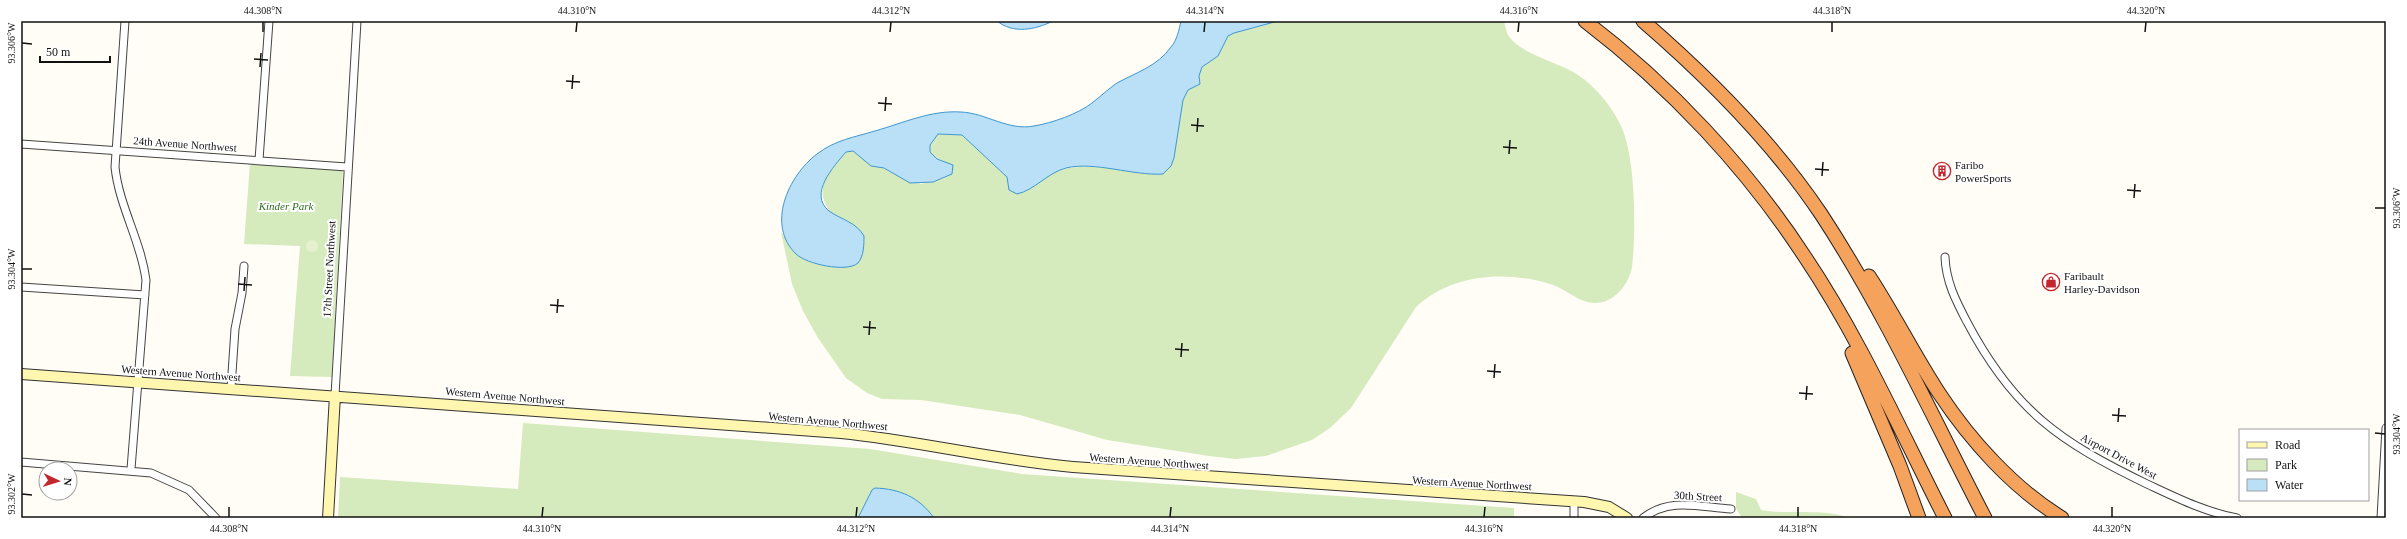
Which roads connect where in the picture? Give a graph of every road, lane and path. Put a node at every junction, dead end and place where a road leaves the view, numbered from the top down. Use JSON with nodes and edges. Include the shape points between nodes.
{"nodes":[{"id":1,"x":125,"y":21,"type":"edge"},
{"id":2,"x":269,"y":21,"type":"edge"},
{"id":3,"x":357,"y":21,"type":"edge"},
{"id":4,"x":1585,"y":21,"type":"edge"},
{"id":5,"x":1643,"y":21,"type":"edge"},
{"id":6,"x":21,"y":144,"type":"edge"},
{"id":7,"x":116,"y":150,"type":"junction"},
{"id":8,"x":259,"y":160,"type":"junction"},
{"id":9,"x":1783,"y":163,"type":"junction"},
{"id":10,"x":347,"y":166,"type":"junction"},
{"id":11,"x":1945,"y":258,"type":"dead end"},
{"id":12,"x":244,"y":266,"type":"dead end"},
{"id":13,"x":1822,"y":285,"type":"junction"},
{"id":14,"x":21,"y":287,"type":"edge"},
{"id":15,"x":144,"y":295,"type":"junction"},
{"id":16,"x":21,"y":374,"type":"edge"},
{"id":17,"x":138,"y":382,"type":"junction"},
{"id":18,"x":231,"y":388,"type":"junction"},
{"id":19,"x":335,"y":395,"type":"junction"},
{"id":20,"x":2386,"y":428,"type":"edge"},
{"id":21,"x":21,"y":462,"type":"edge"},
{"id":22,"x":131,"y":470,"type":"junction"},
{"id":23,"x":1574,"y":501,"type":"junction"},
{"id":24,"x":1731,"y":509,"type":"dead end"},
{"id":25,"x":216,"y":518,"type":"edge"},
{"id":26,"x":328,"y":518,"type":"edge"},
{"id":27,"x":1574,"y":518,"type":"edge"},
{"id":28,"x":1627,"y":518,"type":"edge"},
{"id":29,"x":1643,"y":518,"type":"edge"},
{"id":30,"x":1919,"y":518,"type":"edge"},
{"id":31,"x":1945,"y":518,"type":"edge"},
{"id":32,"x":1985,"y":518,"type":"edge"},
{"id":33,"x":2062,"y":518,"type":"edge"},
{"id":34,"x":2237,"y":518,"type":"edge"},
{"id":35,"x":2381,"y":518,"type":"edge"}],
"edges":[{"from":1,"to":7,"type":"street"},
{"from":2,"to":8,"type":"street"},
{"from":3,"to":10,"type":"street","name":"17th Street Northwest"},
{"from":4,"to":13,"type":"highway","via":[[1646,72],[1719,146],[1782,223]]},
{"from":5,"to":9,"type":"highway","via":[[1711,82]]},
{"from":6,"to":7,"type":"street","name":"24th Avenue Northwest"},
{"from":7,"to":8,"type":"street","name":"24th Avenue Northwest"},
{"from":7,"to":15,"type":"street","via":[[117,183],[144,264]]},
{"from":8,"to":10,"type":"street","name":"24th Avenue Northwest"},
{"from":9,"to":32,"type":"highway","via":[[1820,213],[1869,292]]},
{"from":9,"to":33,"type":"highway","via":[[1855,255],[1888,304],[1939,393],[1964,427],[1992,460]]},
{"from":10,"to":19,"type":"street","name":"17th Street Northwest"},
{"from":11,"to":34,"type":"street","name":"Airport Drive West","via":[[1945,273],[1953,295],[1987,357],[2006,385],[2048,427],[2095,458],[2170,495],[2209,511]]},
{"from":12,"to":18,"type":"street","via":[[235,329]]},
{"from":13,"to":30,"type":"highway","via":[[1900,466]]},
{"from":13,"to":31,"type":"highway","via":[[1843,318]]},
{"from":14,"to":15,"type":"street"},
{"from":15,"to":17,"type":"street"},
{"from":16,"to":17,"type":"street","name":"Western Avenue Northwest"},
{"from":17,"to":18,"type":"street","name":"Western Avenue Northwest"},
{"from":17,"to":22,"type":"street"},
{"from":18,"to":19,"type":"street","name":"Western Avenue Northwest"},
{"from":19,"to":23,"type":"street","name":"Western Avenue Northwest","via":[[841,433],[885,438],[1011,461],[1073,468]]},
{"from":19,"to":26,"type":"street","name":"17th Street Northwest"},
{"from":20,"to":35,"type":"street"},
{"from":21,"to":22,"type":"street"},
{"from":22,"to":25,"type":"street","via":[[151,473],[189,490]]},
{"from":23,"to":27,"type":"street"},
{"from":23,"to":28,"type":"street","name":"Western Avenue Northwest","via":[[1601,504]]},
{"from":24,"to":29,"type":"street","name":"30th Street","via":[[1665,506]]}]}
